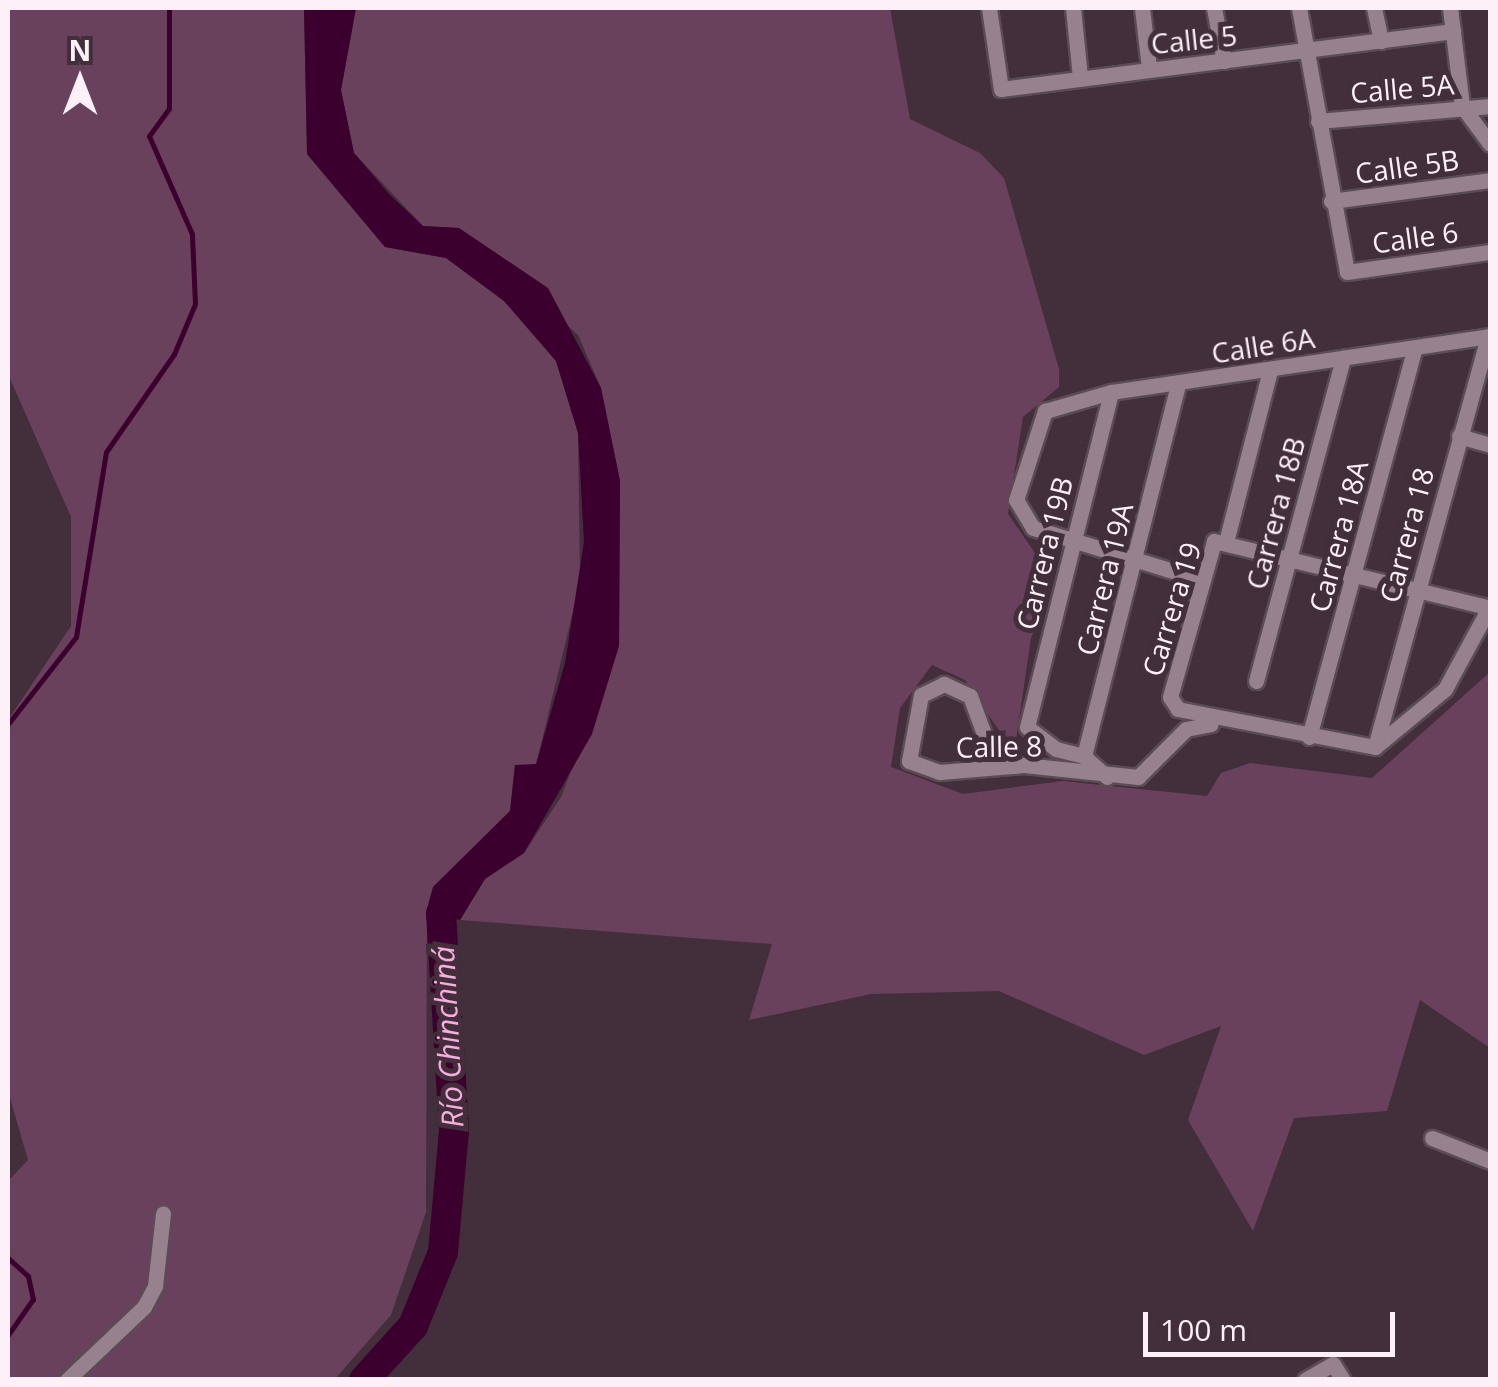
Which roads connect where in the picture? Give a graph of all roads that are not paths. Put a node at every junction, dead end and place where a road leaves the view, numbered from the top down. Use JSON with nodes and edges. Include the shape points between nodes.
{"nodes":[{"id":1,"x":988,"y":8,"type":"edge"},
{"id":2,"x":1073,"y":8,"type":"edge"},
{"id":3,"x":1142,"y":8,"type":"edge"},
{"id":4,"x":1214,"y":8,"type":"edge"},
{"id":5,"x":1299,"y":8,"type":"edge"},
{"id":6,"x":1374,"y":8,"type":"edge"},
{"id":7,"x":1450,"y":8,"type":"edge"},
{"id":8,"x":1453,"y":31,"type":"junction"},
{"id":9,"x":1381,"y":41,"type":"junction"},
{"id":10,"x":1307,"y":51,"type":"junction"},
{"id":11,"x":1224,"y":61,"type":"junction"},
{"id":12,"x":1149,"y":68,"type":"junction"},
{"id":13,"x":1080,"y":77,"type":"junction"},
{"id":14,"x":1462,"y":106,"type":"junction"},
{"id":15,"x":1490,"y":106,"type":"edge"},
{"id":16,"x":1318,"y":121,"type":"junction"},
{"id":17,"x":1490,"y":144,"type":"edge"},
{"id":18,"x":1490,"y":180,"type":"edge"},
{"id":19,"x":1331,"y":201,"type":"junction"},
{"id":20,"x":1490,"y":252,"type":"edge"},
{"id":21,"x":1489,"y":336,"type":"edge"},
{"id":22,"x":1415,"y":348,"type":"junction"},
{"id":23,"x":1343,"y":358,"type":"junction"},
{"id":24,"x":1270,"y":370,"type":"junction"},
{"id":25,"x":1178,"y":384,"type":"junction"},
{"id":26,"x":1111,"y":392,"type":"junction"},
{"id":27,"x":1458,"y":436,"type":"junction"},
{"id":28,"x":1490,"y":445,"type":"edge"},
{"id":29,"x":1227,"y":538,"type":"junction"},
{"id":30,"x":1071,"y":543,"type":"junction"},
{"id":31,"x":1290,"y":554,"type":"junction"},
{"id":32,"x":1134,"y":562,"type":"junction"},
{"id":33,"x":1354,"y":571,"type":"junction"},
{"id":34,"x":1202,"y":580,"type":"junction"},
{"id":35,"x":1417,"y":588,"type":"junction"},
{"id":36,"x":1490,"y":607,"type":"edge"},
{"id":37,"x":1256,"y":681,"type":"dead end"},
{"id":38,"x":1215,"y":724,"type":"junction"},
{"id":39,"x":1309,"y":737,"type":"junction"},
{"id":40,"x":1375,"y":747,"type":"junction"},
{"id":41,"x":1084,"y":756,"type":"junction"},
{"id":42,"x":1014,"y":766,"type":"junction"},
{"id":43,"x":1107,"y":777,"type":"junction"},
{"id":44,"x":1432,"y":1138,"type":"dead end"},
{"id":45,"x":1490,"y":1161,"type":"edge"},
{"id":46,"x":162,"y":1212,"type":"dead end"},
{"id":47,"x":67,"y":1380,"type":"edge"},
{"id":48,"x":1305,"y":1380,"type":"edge"},
{"id":49,"x":1342,"y":1380,"type":"edge"}],
"edges":[{"from":1,"to":13,"type":"street","name":"Calle 5","via":[[1001,89]]},
{"from":2,"to":13,"type":"street"},
{"from":3,"to":12,"type":"street"},
{"from":4,"to":11,"type":"street"},
{"from":5,"to":10,"type":"street"},
{"from":6,"to":9,"type":"street"},
{"from":7,"to":8,"type":"street"},
{"from":8,"to":9,"type":"street","name":"Calle 5"},
{"from":8,"to":14,"type":"street"},
{"from":9,"to":10,"type":"street","name":"Calle 5"},
{"from":10,"to":11,"type":"street","name":"Calle 5"},
{"from":10,"to":16,"type":"street"},
{"from":11,"to":12,"type":"street","name":"Calle 5"},
{"from":12,"to":13,"type":"street","name":"Calle 5"},
{"from":14,"to":15,"type":"street","name":"Calle 5A"},
{"from":14,"to":16,"type":"street","name":"Calle 5A"},
{"from":14,"to":17,"type":"street"},
{"from":16,"to":19,"type":"street"},
{"from":18,"to":19,"type":"street","name":"Calle 5B"},
{"from":19,"to":20,"type":"street","name":"Calle 6","via":[[1347,272]]},
{"from":21,"to":22,"type":"street","name":"Calle 6A"},
{"from":21,"to":27,"type":"street","name":"Carrera 18"},
{"from":22,"to":23,"type":"street","name":"Calle 6A"},
{"from":22,"to":33,"type":"street","name":"Carrera 18A"},
{"from":23,"to":24,"type":"street","name":"Calle 6A"},
{"from":23,"to":31,"type":"street","name":"Carrera 18B"},
{"from":24,"to":25,"type":"street","name":"Calle 6A"},
{"from":24,"to":29,"type":"street","name":"Carrera 19"},
{"from":25,"to":26,"type":"street","name":"Calle 6A"},
{"from":25,"to":32,"type":"street","name":"Carrera 19A"},
{"from":26,"to":30,"type":"street","name":"Carrera 19B"},
{"from":26,"to":30,"type":"street","name":"Calle 6A","via":[[1044,411],[1016,500],[1033,528]]},
{"from":27,"to":28,"type":"street"},
{"from":27,"to":35,"type":"street","name":"Carrera 18"},
{"from":29,"to":31,"type":"street"},
{"from":29,"to":34,"type":"street","name":"Carrera 19","via":[[1214,541]]},
{"from":30,"to":32,"type":"street"},
{"from":30,"to":41,"type":"street","name":"Carrera 19B","via":[[1027,727],[1056,750]]},
{"from":31,"to":33,"type":"street"},
{"from":31,"to":37,"type":"street","name":"Carrera 18B"},
{"from":32,"to":34,"type":"street"},
{"from":32,"to":41,"type":"street","name":"Carrera 19A"},
{"from":33,"to":35,"type":"street"},
{"from":33,"to":39,"type":"street","name":"Carrera 18A"},
{"from":34,"to":38,"type":"street","name":"Carrera 19","via":[[1170,697]]},
{"from":35,"to":36,"type":"street"},
{"from":35,"to":40,"type":"street","name":"Carrera 18"},
{"from":36,"to":40,"type":"street","via":[[1446,689]]},
{"from":38,"to":39,"type":"street"},
{"from":38,"to":43,"type":"street","name":"Calle 8","via":[[1186,729],[1152,773]]},
{"from":39,"to":40,"type":"street"},
{"from":41,"to":43,"type":"street"},
{"from":42,"to":42,"type":"street","name":"Calle 8","via":[[991,753],[970,696],[930,685],[909,761],[940,772]]},
{"from":42,"to":43,"type":"street","name":"Calle 8"},
{"from":44,"to":45,"type":"street"},
{"from":46,"to":47,"type":"street","via":[[155,1286],[144,1307]]},
{"from":48,"to":49,"type":"street","via":[[1332,1364]]}]}
